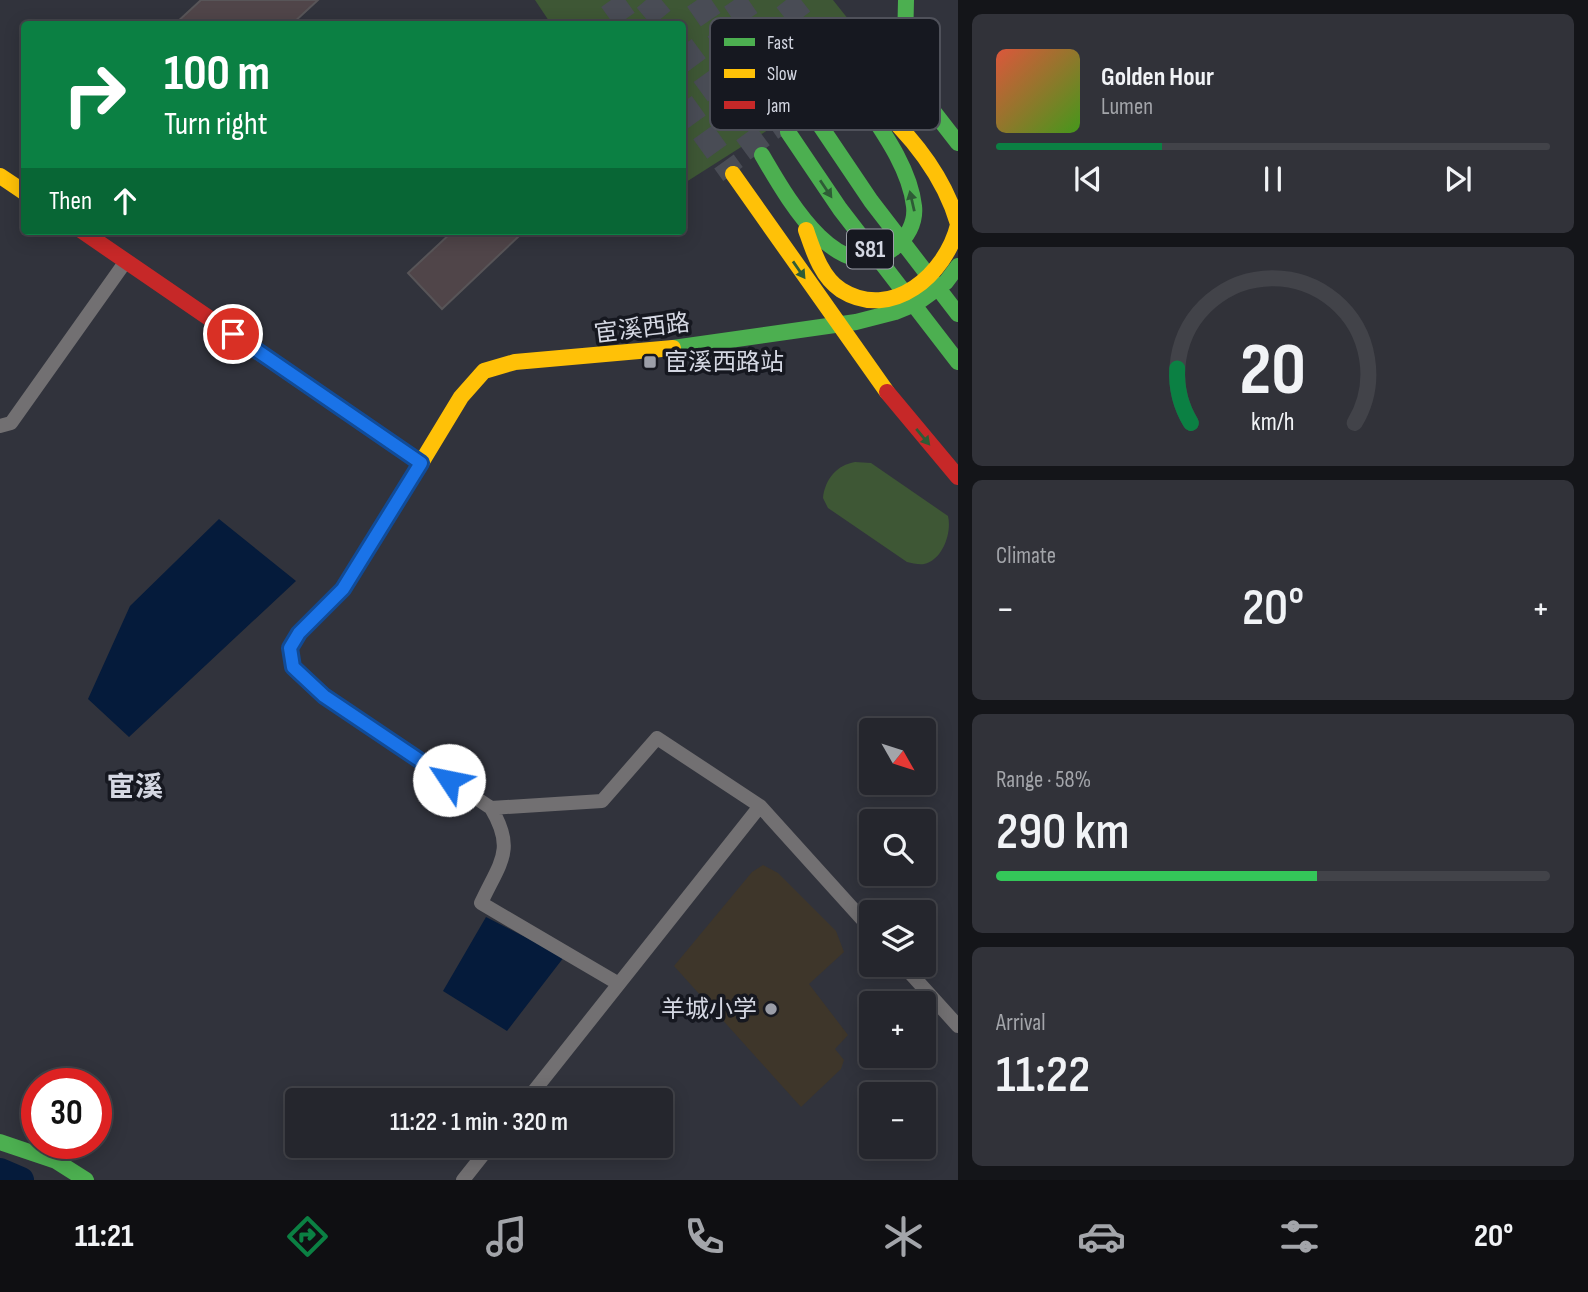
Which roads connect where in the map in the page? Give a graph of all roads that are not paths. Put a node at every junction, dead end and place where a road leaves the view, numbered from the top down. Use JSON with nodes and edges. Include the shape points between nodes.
{"nodes":[{"id":1,"x":906,"y":0,"type":"edge"},
{"id":2,"x":906,"y":18,"type":"edge"},
{"id":3,"x":940,"y":120,"type":"edge"},
{"id":4,"x":823,"y":130,"type":"tunnel mouth"},
{"id":5,"x":877,"y":130,"type":"edge"},
{"id":6,"x":900,"y":130,"type":"edge"},
{"id":7,"x":788,"y":132,"type":"tunnel mouth"},
{"id":8,"x":958,"y":143,"type":"edge"},
{"id":9,"x":762,"y":155,"type":"tunnel mouth"},
{"id":10,"x":733,"y":174,"type":"tunnel mouth"},
{"id":11,"x":0,"y":176,"type":"edge"},
{"id":12,"x":21,"y":190,"type":"edge"},
{"id":13,"x":802,"y":216,"type":"junction"},
{"id":14,"x":958,"y":225,"type":"edge"},
{"id":15,"x":88,"y":235,"type":"edge"},
{"id":16,"x":127,"y":261,"type":"junction"},
{"id":17,"x":956,"y":273,"type":"edge"},
{"id":18,"x":958,"y":314,"type":"edge"},
{"id":19,"x":958,"y":362,"type":"edge"},
{"id":20,"x":0,"y":426,"type":"edge"},
{"id":21,"x":421,"y":463,"type":"junction"},
{"id":22,"x":958,"y":477,"type":"edge"},
{"id":23,"x":760,"y":806,"type":"junction"},
{"id":24,"x":491,"y":808,"type":"junction"},
{"id":25,"x":859,"y":916,"type":"edge"},
{"id":26,"x":914,"y":977,"type":"edge"},
{"id":27,"x":619,"y":984,"type":"junction"},
{"id":28,"x":958,"y":1027,"type":"edge"},
{"id":29,"x":536,"y":1088,"type":"edge"},
{"id":30,"x":0,"y":1142,"type":"edge"},
{"id":31,"x":480,"y":1158,"type":"edge"},
{"id":32,"x":86,"y":1180,"type":"edge"},
{"id":33,"x":463,"y":1180,"type":"edge"}],
"edges":[{"from":1,"to":2,"type":"main road"},
{"from":3,"to":8,"type":"main road"},
{"from":4,"to":18,"type":"main road","number":"S81","via":[[870,201]]},
{"from":13,"to":5,"type":"main road","one_way":true,"via":[[825,245],[867,258],[885,255],[909,233],[914,201]]},
{"from":6,"to":14,"type":"main road","one_way":true,"via":[[955,207]]},
{"from":7,"to":19,"type":"main road","number":"S81","one_way":true,"via":[[840,209]]},
{"from":9,"to":13,"type":"main road"},
{"from":10,"to":22,"type":"main road","one_way":true,"via":[[891,397]]},
{"from":11,"to":12,"type":"main road"},
{"from":13,"to":14,"type":"main road","via":[[824,271],[840,289],[875,300],[895,297],[936,270],[957,240]]},
{"from":15,"to":16,"type":"main road"},
{"from":16,"to":20,"type":"street","via":[[11,423]]},
{"from":16,"to":21,"type":"main road"},
{"from":17,"to":21,"type":"main road","name":"宦溪西路","via":[[917,303],[856,322],[484,371],[470,384]]},
{"from":21,"to":24,"type":"street","name":"宦溪西路","via":[[343,589],[299,633],[290,648],[293,667],[324,696]]},
{"from":23,"to":24,"type":"street","via":[[657,738],[602,801]]},
{"from":23,"to":25,"type":"street"},
{"from":23,"to":27,"type":"street"},
{"from":24,"to":27,"type":"street","via":[[503,829],[506,848],[481,903]]},
{"from":26,"to":28,"type":"street"},
{"from":27,"to":29,"type":"street"},
{"from":30,"to":32,"type":"main road","via":[[56,1161]]},
{"from":31,"to":33,"type":"street"}]}
